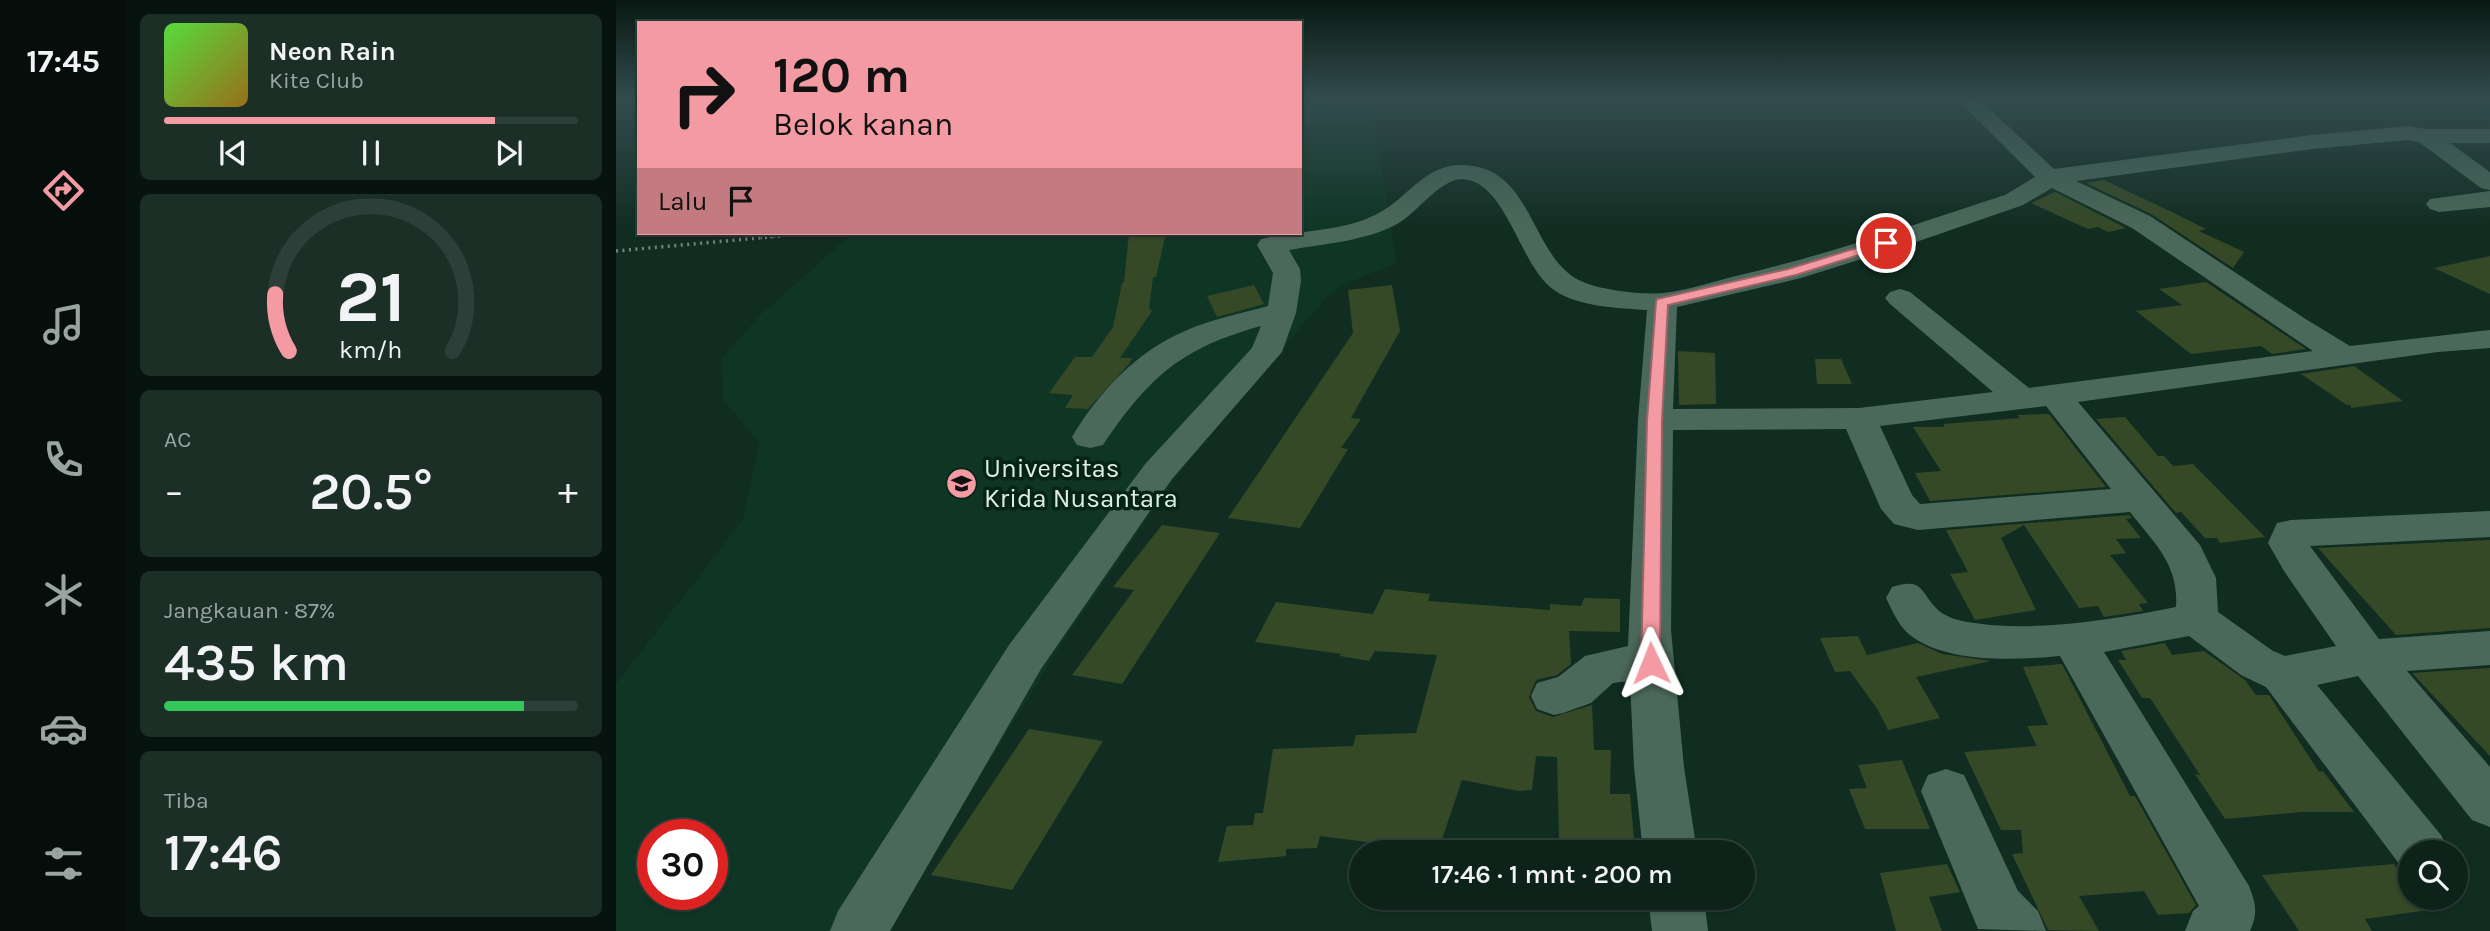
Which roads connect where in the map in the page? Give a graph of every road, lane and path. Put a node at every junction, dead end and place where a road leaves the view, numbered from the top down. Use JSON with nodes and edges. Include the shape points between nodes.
{"nodes":[{"id":1,"x":2014,"y":143,"type":"edge"},
{"id":2,"x":2308,"y":143,"type":"edge"},
{"id":3,"x":2436,"y":143,"type":"edge"},
{"id":4,"x":2049,"y":177,"type":"junction"},
{"id":5,"x":2490,"y":183,"type":"edge"},
{"id":6,"x":2490,"y":199,"type":"edge"},
{"id":7,"x":2439,"y":204,"type":"dead end"},
{"id":8,"x":1302,"y":233,"type":"edge"},
{"id":9,"x":788,"y":235,"type":"edge"},
{"id":10,"x":1286,"y":235,"type":"edge"},
{"id":11,"x":1259,"y":239,"type":"edge"},
{"id":12,"x":616,"y":251,"type":"edge"},
{"id":13,"x":1900,"y":298,"type":"dead end"},
{"id":14,"x":1662,"y":302,"type":"junction"},
{"id":15,"x":1280,"y":312,"type":"junction"},
{"id":16,"x":2490,"y":339,"type":"edge"},
{"id":17,"x":2346,"y":357,"type":"junction"},
{"id":18,"x":2037,"y":395,"type":"junction"},
{"id":19,"x":1859,"y":418,"type":"junction"},
{"id":20,"x":1655,"y":420,"type":"junction"},
{"id":21,"x":1090,"y":437,"type":"dead end"},
{"id":22,"x":2137,"y":499,"type":"junction"},
{"id":23,"x":2490,"y":524,"type":"edge"},
{"id":24,"x":1908,"y":598,"type":"dead end"},
{"id":25,"x":2196,"y":618,"type":"junction"},
{"id":26,"x":2073,"y":639,"type":"junction"},
{"id":27,"x":2490,"y":648,"type":"edge"},
{"id":28,"x":2368,"y":657,"type":"junction"},
{"id":29,"x":1651,"y":663,"type":"junction"},
{"id":30,"x":2282,"y":674,"type":"junction"},
{"id":31,"x":1554,"y":696,"type":"dead end"},
{"id":32,"x":1946,"y":791,"type":"dead end"},
{"id":33,"x":2490,"y":804,"type":"edge"},
{"id":34,"x":1669,"y":840,"type":"edge"},
{"id":35,"x":2413,"y":840,"type":"edge"},
{"id":36,"x":1677,"y":910,"type":"edge"},
{"id":37,"x":858,"y":931,"type":"edge"},
{"id":38,"x":1680,"y":931,"type":"edge"},
{"id":39,"x":2018,"y":931,"type":"edge"},
{"id":40,"x":2213,"y":931,"type":"edge"}],
"edges":[{"from":1,"to":4,"type":"street"},
{"from":2,"to":4,"type":"street"},
{"from":3,"to":5,"type":"street"},
{"from":4,"to":14,"type":"street","via":[[2014,200],[1910,235],[1791,272]]},
{"from":4,"to":17,"type":"street","via":[[2141,222]]},
{"from":6,"to":7,"type":"street"},
{"from":8,"to":14,"type":"street","via":[[1382,221],[1437,180],[1470,173],[1502,193],[1562,283],[1598,295]]},
{"from":9,"to":12,"type":"path"},
{"from":10,"to":11,"type":"street"},
{"from":11,"to":15,"type":"street","via":[[1284,264],[1287,275]]},
{"from":13,"to":18,"type":"street"},
{"from":14,"to":20,"type":"street"},
{"from":15,"to":21,"type":"street","via":[[1195,337],[1175,348],[1108,410]]},
{"from":15,"to":37,"type":"street","via":[[1266,352],[1160,471],[1025,657]]},
{"from":16,"to":17,"type":"street"},
{"from":17,"to":18,"type":"street"},
{"from":18,"to":19,"type":"street"},
{"from":18,"to":22,"type":"street"},
{"from":19,"to":20,"type":"street"},
{"from":19,"to":22,"type":"street","via":[[1895,500],[1908,515]]},
{"from":20,"to":29,"type":"street"},
{"from":22,"to":25,"type":"street","via":[[2186,555],[2195,572],[2199,593]]},
{"from":23,"to":28,"type":"street","via":[[2291,533],[2288,543],[2298,561]]},
{"from":24,"to":26,"type":"street","via":[[1925,624],[1938,632],[1995,642]]},
{"from":25,"to":26,"type":"street"},
{"from":25,"to":30,"type":"street","via":[[2257,663]]},
{"from":26,"to":40,"type":"street","via":[[2229,905],[2228,917]]},
{"from":27,"to":28,"type":"street"},
{"from":28,"to":30,"type":"street"},
{"from":28,"to":33,"type":"street"},
{"from":29,"to":31,"type":"street","via":[[1605,667],[1572,694]]},
{"from":29,"to":34,"type":"street"},
{"from":30,"to":35,"type":"street"},
{"from":32,"to":39,"type":"street","via":[[1998,910]]},
{"from":36,"to":38,"type":"street"}]}
